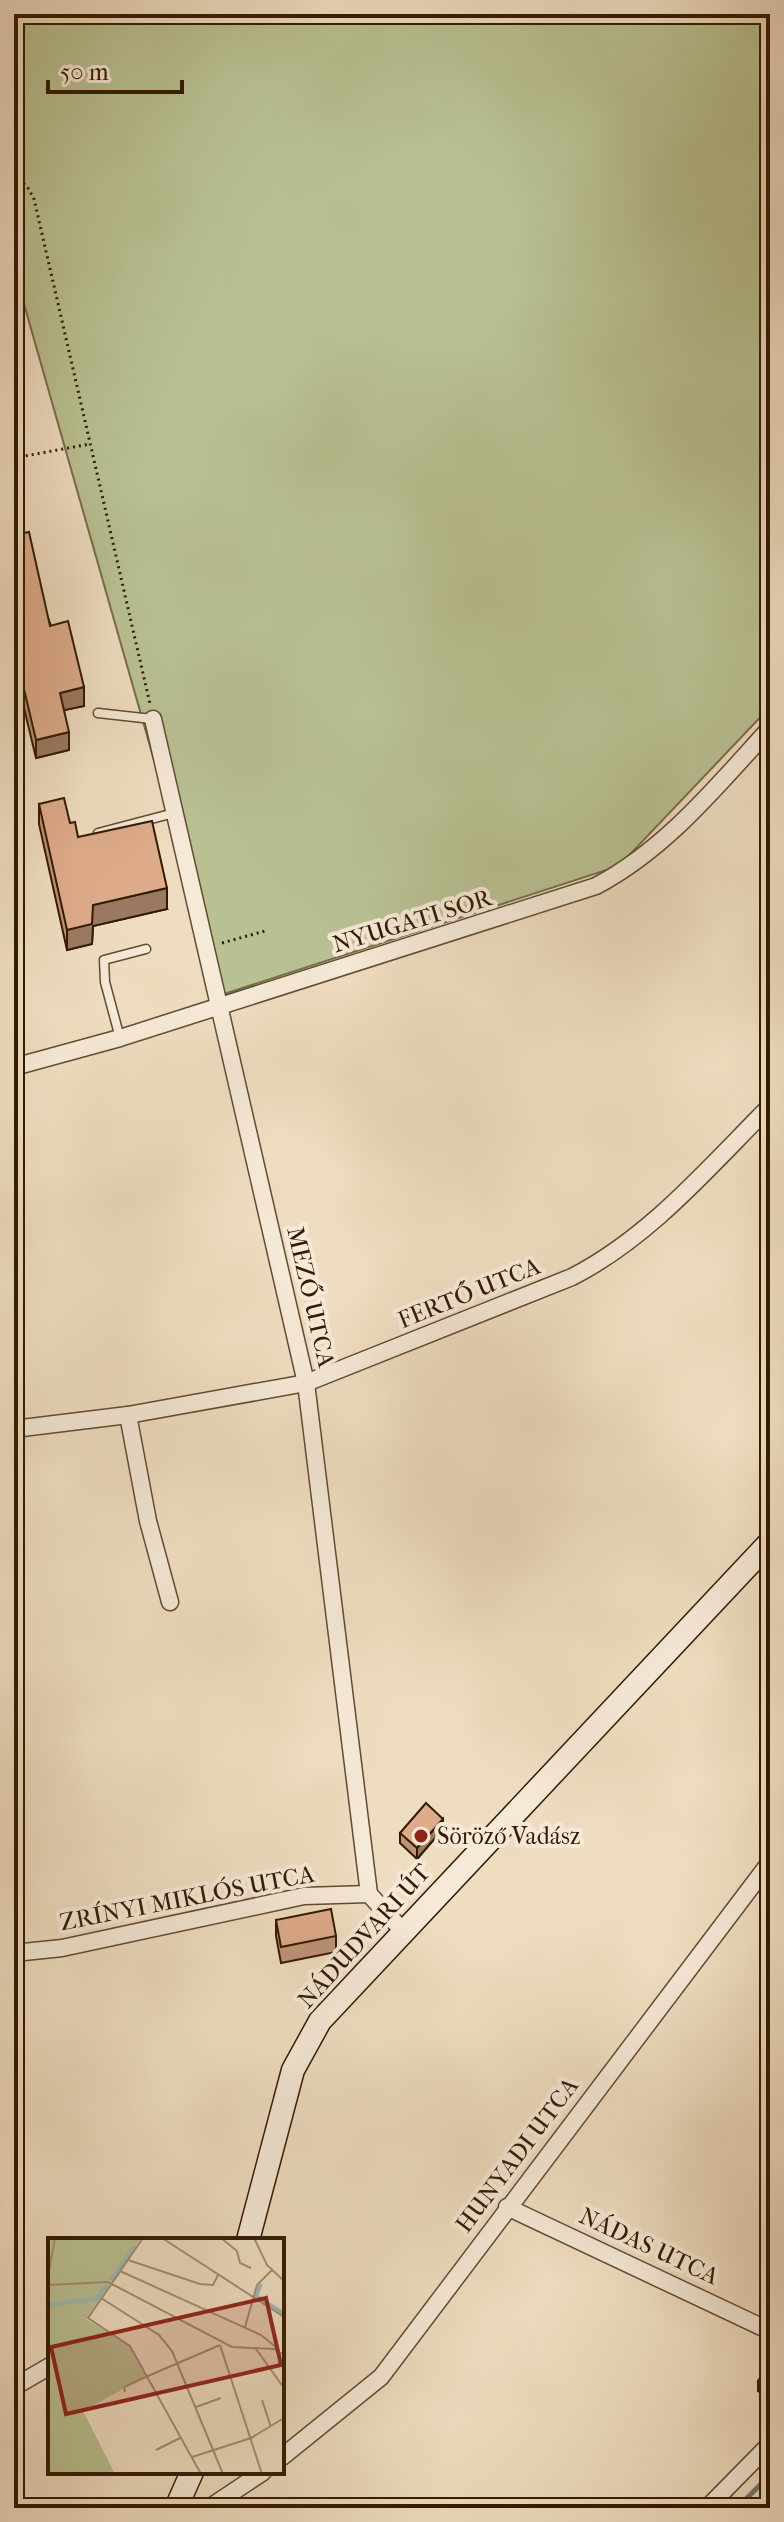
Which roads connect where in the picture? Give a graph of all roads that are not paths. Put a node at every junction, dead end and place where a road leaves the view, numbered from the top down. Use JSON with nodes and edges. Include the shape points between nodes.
{"nodes":[{"id":1,"x":98,"y":713,"type":"dead end"},
{"id":2,"x":153,"y":719,"type":"joint"},
{"id":3,"x":770,"y":728,"type":"edge"},
{"id":4,"x":175,"y":813,"type":"junction"},
{"id":5,"x":94,"y":834,"type":"edge"},
{"id":6,"x":146,"y":949,"type":"dead end"},
{"id":7,"x":221,"y":1006,"type":"junction"},
{"id":8,"x":120,"y":1038,"type":"junction"},
{"id":9,"x":14,"y":1067,"type":"edge"},
{"id":10,"x":770,"y":1106,"type":"edge"},
{"id":11,"x":306,"y":1383,"type":"junction"},
{"id":12,"x":128,"y":1415,"type":"junction"},
{"id":13,"x":14,"y":1429,"type":"edge"},
{"id":14,"x":770,"y":1542,"type":"edge"},
{"id":15,"x":170,"y":1602,"type":"dead end"},
{"id":16,"x":770,"y":1862,"type":"edge"},
{"id":17,"x":369,"y":1894,"type":"junction"},
{"id":18,"x":402,"y":1930,"type":"junction"},
{"id":19,"x":14,"y":1953,"type":"edge"},
{"id":20,"x":507,"y":2207,"type":"junction"},
{"id":21,"x":249,"y":2238,"type":"edge"},
{"id":22,"x":770,"y":2331,"type":"edge"},
{"id":23,"x":48,"y":2367,"type":"edge"},
{"id":24,"x":14,"y":2387,"type":"edge"},
{"id":25,"x":770,"y":2444,"type":"edge"},
{"id":26,"x":284,"y":2455,"type":"edge"},
{"id":27,"x":191,"y":2474,"type":"edge"},
{"id":28,"x":260,"y":2474,"type":"edge"},
{"id":29,"x":176,"y":2508,"type":"edge"},
{"id":30,"x":209,"y":2508,"type":"edge"},
{"id":31,"x":707,"y":2508,"type":"edge"}],
"edges":[{"from":1,"to":2,"type":"lane"},
{"from":2,"to":4,"type":"street","name":"MEZŐ UTCA"},
{"from":3,"to":7,"type":"street","name":"NYUGATI SOR","via":[[681,824],[624,871],[596,886]]},
{"from":4,"to":5,"type":"lane"},
{"from":4,"to":7,"type":"street","name":"MEZŐ UTCA"},
{"from":6,"to":8,"type":"lane","via":[[104,960]]},
{"from":7,"to":8,"type":"street","name":"NYUGATI SOR"},
{"from":7,"to":11,"type":"street","name":"MEZŐ UTCA"},
{"from":8,"to":9,"type":"street","name":"NYUGATI SOR"},
{"from":10,"to":11,"type":"street","name":"FERTŐ UTCA","via":[[610,1257]]},
{"from":11,"to":12,"type":"street","name":"FERTŐ UTCA"},
{"from":11,"to":17,"type":"street","name":"MEZŐ UTCA"},
{"from":12,"to":13,"type":"street","name":"FERTŐ UTCA"},
{"from":12,"to":15,"type":"street"},
{"from":14,"to":18,"type":"main road","name":"NÁDUDVARI ÚT"},
{"from":16,"to":20,"type":"street","name":"HUNYADI UTCA"},
{"from":17,"to":18,"type":"street"},
{"from":17,"to":19,"type":"street","name":"ZRÍNYI MIKLÓS UTCA","via":[[304,1896],[62,1948]]},
{"from":18,"to":21,"type":"main road","name":"NÁDUDVARI ÚT","via":[[320,2021],[305,2045],[293,2070]]},
{"from":20,"to":22,"type":"street","name":"NÁDAS UTCA"},
{"from":20,"to":26,"type":"street","name":"HUNYADI UTCA","via":[[381,2377]]},
{"from":23,"to":24,"type":"street"},
{"from":25,"to":31,"type":"street"},
{"from":27,"to":29,"type":"main road"},
{"from":28,"to":30,"type":"street"}]}
